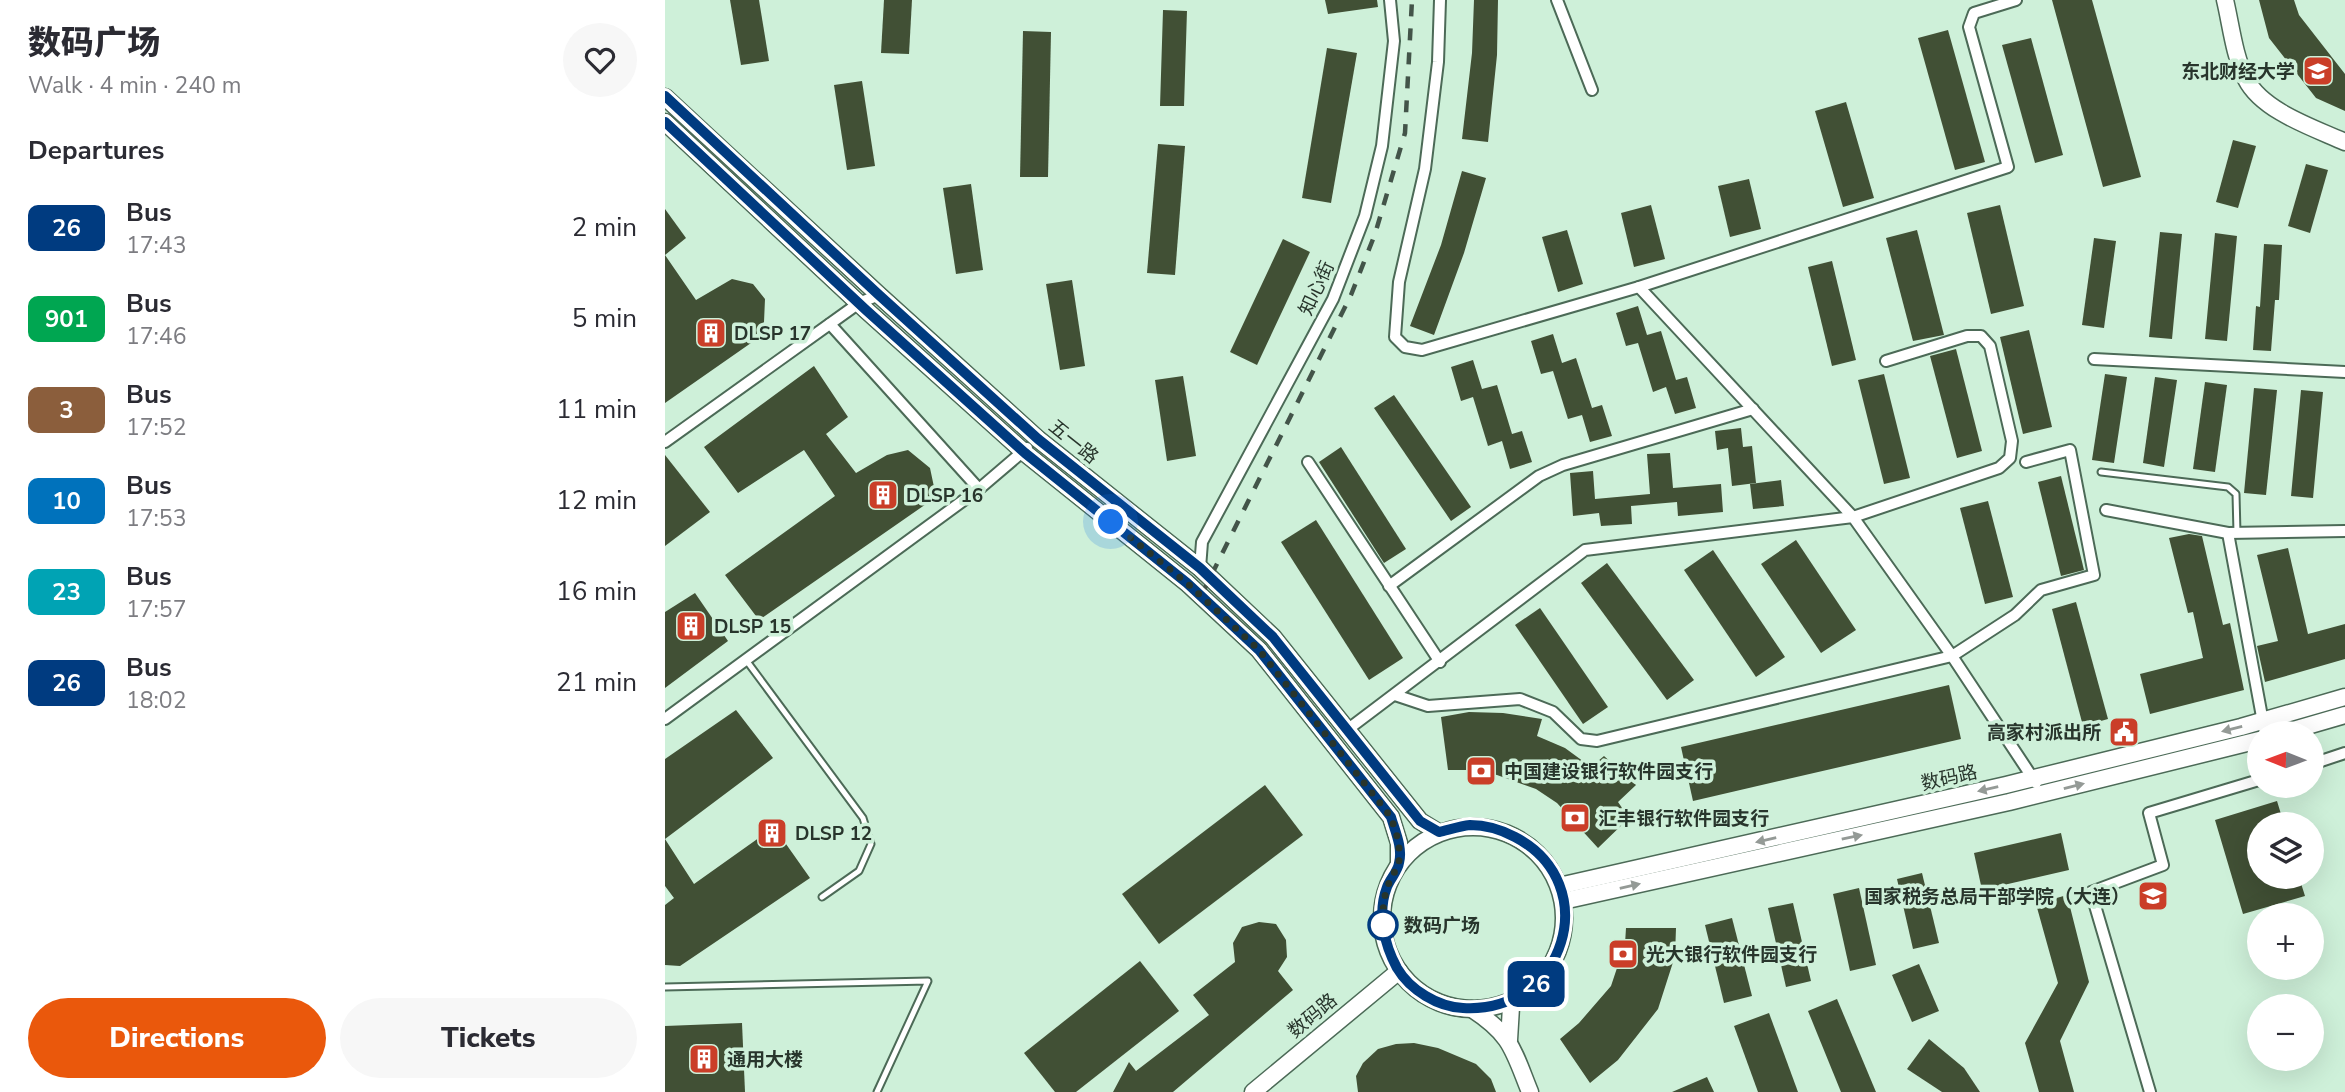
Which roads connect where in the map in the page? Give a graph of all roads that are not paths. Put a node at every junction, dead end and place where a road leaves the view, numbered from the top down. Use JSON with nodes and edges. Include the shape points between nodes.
{"nodes":[{"id":1,"x":1390,"y":0,"type":"edge"},
{"id":2,"x":1440,"y":0,"type":"edge"},
{"id":3,"x":1557,"y":0,"type":"edge"},
{"id":4,"x":2016,"y":0,"type":"edge"},
{"id":5,"x":2225,"y":0,"type":"edge"},
{"id":6,"x":1592,"y":90,"type":"dead end"},
{"id":7,"x":665,"y":97,"type":"edge"},
{"id":8,"x":665,"y":122,"type":"edge"},
{"id":9,"x":2345,"y":142,"type":"edge"},
{"id":10,"x":1639,"y":287,"type":"junction"},
{"id":11,"x":879,"y":295,"type":"junction"},
{"id":12,"x":859,"y":303,"type":"junction"},
{"id":13,"x":830,"y":324,"type":"junction"},
{"id":14,"x":2094,"y":359,"type":"dead end"},
{"id":15,"x":1886,"y":361,"type":"dead end"},
{"id":16,"x":2345,"y":372,"type":"edge"},
{"id":17,"x":1753,"y":409,"type":"junction"},
{"id":18,"x":1038,"y":439,"type":"junction"},
{"id":19,"x":665,"y":442,"type":"edge"},
{"id":20,"x":1023,"y":451,"type":"junction"},
{"id":21,"x":1308,"y":462,"type":"dead end"},
{"id":22,"x":2026,"y":462,"type":"dead end"},
{"id":23,"x":2101,"y":472,"type":"dead end"},
{"id":24,"x":979,"y":489,"type":"junction"},
{"id":25,"x":2106,"y":510,"type":"dead end"},
{"id":26,"x":1853,"y":517,"type":"junction"},
{"id":27,"x":2345,"y":531,"type":"edge"},
{"id":28,"x":2232,"y":533,"type":"junction"},
{"id":29,"x":1200,"y":568,"type":"junction"},
{"id":30,"x":1389,"y":586,"type":"junction"},
{"id":31,"x":1952,"y":656,"type":"junction"},
{"id":32,"x":746,"y":660,"type":"junction"},
{"id":33,"x":1440,"y":662,"type":"junction"},
{"id":34,"x":1395,"y":695,"type":"junction"},
{"id":35,"x":2345,"y":697,"type":"edge"},
{"id":36,"x":2345,"y":715,"type":"edge"},
{"id":37,"x":665,"y":719,"type":"edge"},
{"id":38,"x":2263,"y":721,"type":"edge"},
{"id":39,"x":2280,"y":721,"type":"edge"},
{"id":40,"x":2324,"y":721,"type":"edge"},
{"id":41,"x":1347,"y":730,"type":"junction"},
{"id":42,"x":2247,"y":731,"type":"edge"},
{"id":43,"x":2247,"y":743,"type":"edge"},
{"id":44,"x":2345,"y":754,"type":"edge"},
{"id":45,"x":2324,"y":760,"type":"edge"},
{"id":46,"x":2033,"y":778,"type":"junction"},
{"id":47,"x":2247,"y":784,"type":"edge"},
{"id":48,"x":2043,"y":794,"type":"junction"},
{"id":49,"x":1439,"y":832,"type":"junction"},
{"id":50,"x":1399,"y":863,"type":"junction"},
{"id":51,"x":1561,"y":894,"type":"junction"},
{"id":52,"x":822,"y":897,"type":"dead end"},
{"id":53,"x":1399,"y":971,"type":"junction"},
{"id":54,"x":665,"y":987,"type":"edge"},
{"id":55,"x":1521,"y":995,"type":"junction"},
{"id":56,"x":1472,"y":1009,"type":"junction"},
{"id":57,"x":1509,"y":1040,"type":"junction"},
{"id":58,"x":877,"y":1092,"type":"edge"},
{"id":59,"x":1253,"y":1092,"type":"edge"},
{"id":60,"x":1530,"y":1092,"type":"edge"},
{"id":61,"x":2150,"y":1092,"type":"edge"}],
"edges":[{"from":1,"to":29,"type":"street","name":"知心街","via":[[1394,41],[1382,146],[1365,216],[1333,299],[1202,542]]},
{"from":2,"to":10,"type":"street","via":[[1425,169],[1399,282],[1395,337],[1405,347],[1422,350]]},
{"from":3,"to":6,"type":"street"},
{"from":4,"to":10,"type":"street","via":[[1974,13],[1969,27],[2008,167]]},
{"from":5,"to":9,"type":"main road","via":[[2246,79],[2261,100]]},
{"from":7,"to":11,"type":"main road","name":"五一路"},
{"from":8,"to":12,"type":"main road","name":"五一路"},
{"from":10,"to":17,"type":"street"},
{"from":11,"to":12,"type":"street"},
{"from":11,"to":18,"type":"main road","name":"五一路"},
{"from":12,"to":13,"type":"street"},
{"from":12,"to":20,"type":"main road","name":"五一路"},
{"from":13,"to":19,"type":"street"},
{"from":13,"to":24,"type":"street"},
{"from":14,"to":16,"type":"street"},
{"from":15,"to":26,"type":"street","via":[[1967,336],[1981,337],[1990,346],[2012,442],[2010,458],[1999,468]]},
{"from":17,"to":26,"type":"street"},
{"from":17,"to":30,"type":"street","via":[[1539,476]]},
{"from":18,"to":20,"type":"street"},
{"from":18,"to":29,"type":"main road","name":"五一路"},
{"from":20,"to":24,"type":"street"},
{"from":20,"to":50,"type":"main road","name":"五一路","via":[[1187,583],[1259,650],[1391,817]]},
{"from":21,"to":30,"type":"street"},
{"from":22,"to":31,"type":"street","via":[[2070,450],[2094,575],[2041,590],[2015,615]]},
{"from":23,"to":28,"type":"lane","via":[[2228,487],[2236,494]]},
{"from":24,"to":32,"type":"street"},
{"from":25,"to":28,"type":"street"},
{"from":26,"to":31,"type":"street"},
{"from":26,"to":33,"type":"street","via":[[1585,550]]},
{"from":27,"to":28,"type":"street"},
{"from":28,"to":38,"type":"street"},
{"from":29,"to":41,"type":"main road","name":"五一路","via":[[1273,637]]},
{"from":30,"to":33,"type":"street"},
{"from":31,"to":34,"type":"street","via":[[1597,741],[1581,739],[1553,712],[1520,699],[1427,706]]},
{"from":31,"to":46,"type":"street"},
{"from":32,"to":37,"type":"street"},
{"from":32,"to":52,"type":"lane","via":[[863,818],[871,844],[859,871]]},
{"from":33,"to":34,"type":"street"},
{"from":34,"to":41,"type":"street"},
{"from":35,"to":39,"type":"main road","name":"数码路"},
{"from":36,"to":40,"type":"main road"},
{"from":41,"to":49,"type":"main road","name":"五一路","via":[[1420,821]]},
{"from":42,"to":46,"type":"main road","name":"数码路","one_way":true},
{"from":48,"to":43,"type":"main road","name":"数码路","one_way":true},
{"from":44,"to":45,"type":"street"},
{"from":46,"to":48,"type":"street"},
{"from":46,"to":51,"type":"main road","name":"数码路","one_way":true},
{"from":47,"to":61,"type":"street","via":[[2149,813],[2163,865],[2091,892]]},
{"from":51,"to":48,"type":"main road","name":"数码路","one_way":true},
{"from":49,"to":50,"type":"main road"},
{"from":49,"to":51,"type":"main road","via":[[1469,825],[1501,830],[1529,844],[1551,868]]},
{"from":50,"to":53,"type":"main road","via":[[1386,889],[1382,917],[1386,945]]},
{"from":51,"to":55,"type":"main road","via":[[1565,924],[1559,951],[1546,974]]},
{"from":53,"to":56,"type":"main road","via":[[1434,1001]]},
{"from":53,"to":59,"type":"main road","name":"数码路"},
{"from":54,"to":58,"type":"lane","via":[[928,981]]},
{"from":55,"to":56,"type":"main road","via":[[1503,1005]]},
{"from":55,"to":57,"type":"main road","via":[[1511,1007]]},
{"from":56,"to":57,"type":"main road"},
{"from":57,"to":60,"type":"main road"}]}
